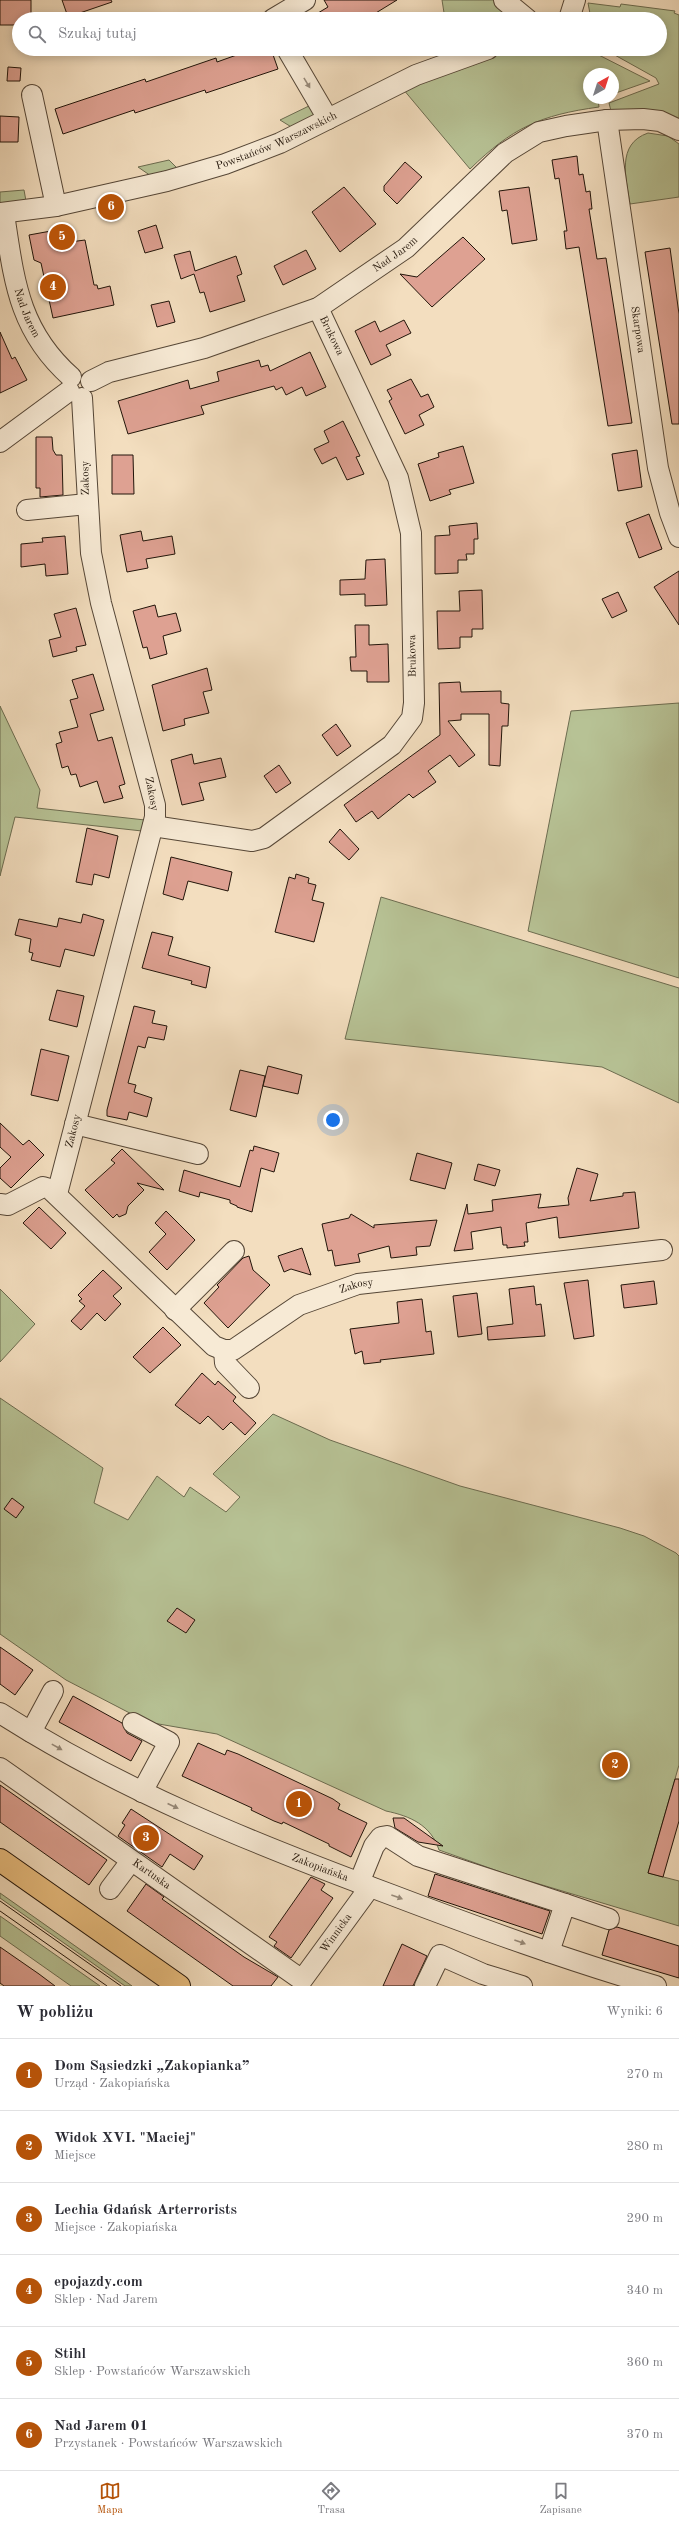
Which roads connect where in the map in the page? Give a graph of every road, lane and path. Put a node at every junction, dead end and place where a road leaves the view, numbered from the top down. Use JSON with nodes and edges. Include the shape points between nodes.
{"nodes":[{"id":1,"x":305,"y":0,"type":"edge"},
{"id":2,"x":504,"y":0,"type":"edge"},
{"id":3,"x":575,"y":0,"type":"edge"},
{"id":4,"x":285,"y":12,"type":"edge"},
{"id":5,"x":519,"y":12,"type":"edge"},
{"id":6,"x":571,"y":12,"type":"edge"},
{"id":7,"x":291,"y":56,"type":"edge"},
{"id":8,"x":469,"y":56,"type":"edge"},
{"id":9,"x":32,"y":95,"type":"dead end"},
{"id":10,"x":328,"y":119,"type":"junction"},
{"id":11,"x":607,"y":120,"type":"junction"},
{"id":12,"x":679,"y":130,"type":"edge"},
{"id":13,"x":56,"y":206,"type":"junction"},
{"id":14,"x":2,"y":213,"type":"edge"},
{"id":15,"x":318,"y":308,"type":"junction"},
{"id":16,"x":74,"y":389,"type":"junction"},
{"id":17,"x":0,"y":442,"type":"edge"},
{"id":18,"x":87,"y":504,"type":"junction"},
{"id":19,"x":27,"y":510,"type":"dead end"},
{"id":20,"x":679,"y":537,"type":"edge"},
{"id":21,"x":153,"y":826,"type":"junction"},
{"id":22,"x":75,"y":1124,"type":"junction"},
{"id":23,"x":198,"y":1154,"type":"dead end"},
{"id":24,"x":57,"y":1194,"type":"junction"},
{"id":25,"x":0,"y":1204,"type":"edge"},
{"id":26,"x":662,"y":1250,"type":"dead end"},
{"id":27,"x":234,"y":1251,"type":"dead end"},
{"id":28,"x":175,"y":1310,"type":"junction"},
{"id":29,"x":224,"y":1350,"type":"junction"},
{"id":30,"x":249,"y":1388,"type":"dead end"},
{"id":31,"x":54,"y":1691,"type":"dead end"},
{"id":32,"x":0,"y":1713,"type":"edge"},
{"id":33,"x":133,"y":1723,"type":"dead end"},
{"id":34,"x":31,"y":1732,"type":"junction"},
{"id":35,"x":0,"y":1768,"type":"edge"},
{"id":36,"x":142,"y":1792,"type":"junction"},
{"id":37,"x":0,"y":1860,"type":"edge"},
{"id":38,"x":131,"y":1861,"type":"junction"},
{"id":39,"x":364,"y":1885,"type":"junction"},
{"id":40,"x":110,"y":1889,"type":"dead end"},
{"id":41,"x":565,"y":1904,"type":"junction"},
{"id":42,"x":609,"y":1919,"type":"dead end"},
{"id":43,"x":549,"y":1952,"type":"junction"},
{"id":44,"x":302,"y":1980,"type":"joint"},
{"id":45,"x":179,"y":1986,"type":"edge"},
{"id":46,"x":425,"y":1986,"type":"edge"},
{"id":47,"x":522,"y":1986,"type":"edge"},
{"id":48,"x":656,"y":1986,"type":"edge"}],
"edges":[{"from":1,"to":4,"type":"street"},
{"from":2,"to":5,"type":"street"},
{"from":3,"to":6,"type":"street"},
{"from":7,"to":10,"type":"street","one_way":true},
{"from":8,"to":10,"type":"street","name":"Powstańców Warszawskich","via":[[416,75]]},
{"from":9,"to":13,"type":"street"},
{"from":10,"to":13,"type":"street","name":"Powstańców Warszawskich","via":[[280,143],[225,164],[167,181]]},
{"from":11,"to":12,"type":"street","name":"Nad Jarem","via":[[660,121]]},
{"from":11,"to":15,"type":"street","name":"Nad Jarem","via":[[556,127],[523,140],[505,153],[406,248]]},
{"from":11,"to":20,"type":"street","name":"Skarpowa","via":[[658,468]]},
{"from":13,"to":14,"type":"street","name":"Powstańców Warszawskich"},
{"from":14,"to":16,"type":"street","name":"Nad Jarem","via":[[11,266],[24,311],[43,348]]},
{"from":15,"to":16,"type":"street","name":"Nad Jarem","via":[[204,348],[109,372],[91,381],[81,374]]},
{"from":15,"to":21,"type":"street","name":"Brukowa","via":[[388,455],[407,509],[411,533],[414,703],[412,718],[392,745],[264,838],[252,841]]},
{"from":16,"to":17,"type":"street"},
{"from":16,"to":18,"type":"street","name":"Zakosy"},
{"from":18,"to":19,"type":"street"},
{"from":18,"to":21,"type":"street","name":"Zakosy","via":[[96,578],[155,805]]},
{"from":21,"to":22,"type":"street","name":"Zakosy"},
{"from":22,"to":23,"type":"street"},
{"from":22,"to":24,"type":"street","name":"Zakosy"},
{"from":24,"to":25,"type":"street","via":[[43,1187],[8,1205]]},
{"from":24,"to":28,"type":"street"},
{"from":26,"to":29,"type":"street","name":"Zakosy","via":[[358,1284],[299,1305],[233,1350]]},
{"from":27,"to":28,"type":"street"},
{"from":28,"to":29,"type":"street","via":[[214,1346]]},
{"from":29,"to":30,"type":"street","via":[[225,1362]]},
{"from":31,"to":34,"type":"street"},
{"from":32,"to":34,"type":"street","name":"Zakopiańska"},
{"from":33,"to":36,"type":"street","via":[[169,1742]]},
{"from":34,"to":36,"type":"street","name":"Zakopiańska","one_way":true},
{"from":35,"to":38,"type":"street","name":"Kartuska"},
{"from":36,"to":39,"type":"street","name":"Zakopiańska","one_way":true,"via":[[240,1836]]},
{"from":37,"to":45,"type":"main road"},
{"from":38,"to":40,"type":"street"},
{"from":38,"to":44,"type":"street","name":"Kartuska"},
{"from":39,"to":41,"type":"street","name":"Winnicka","via":[[374,1846],[381,1836],[387,1836],[418,1856]]},
{"from":39,"to":43,"type":"street","name":"Zakopiańska","one_way":true},
{"from":39,"to":44,"type":"street","name":"Winnicka"},
{"from":41,"to":42,"type":"street"},
{"from":41,"to":43,"type":"street"},
{"from":43,"to":48,"type":"street","name":"Zakopiańska"},
{"from":46,"to":47,"type":"street","via":[[440,1955],[483,1974]]}]}
